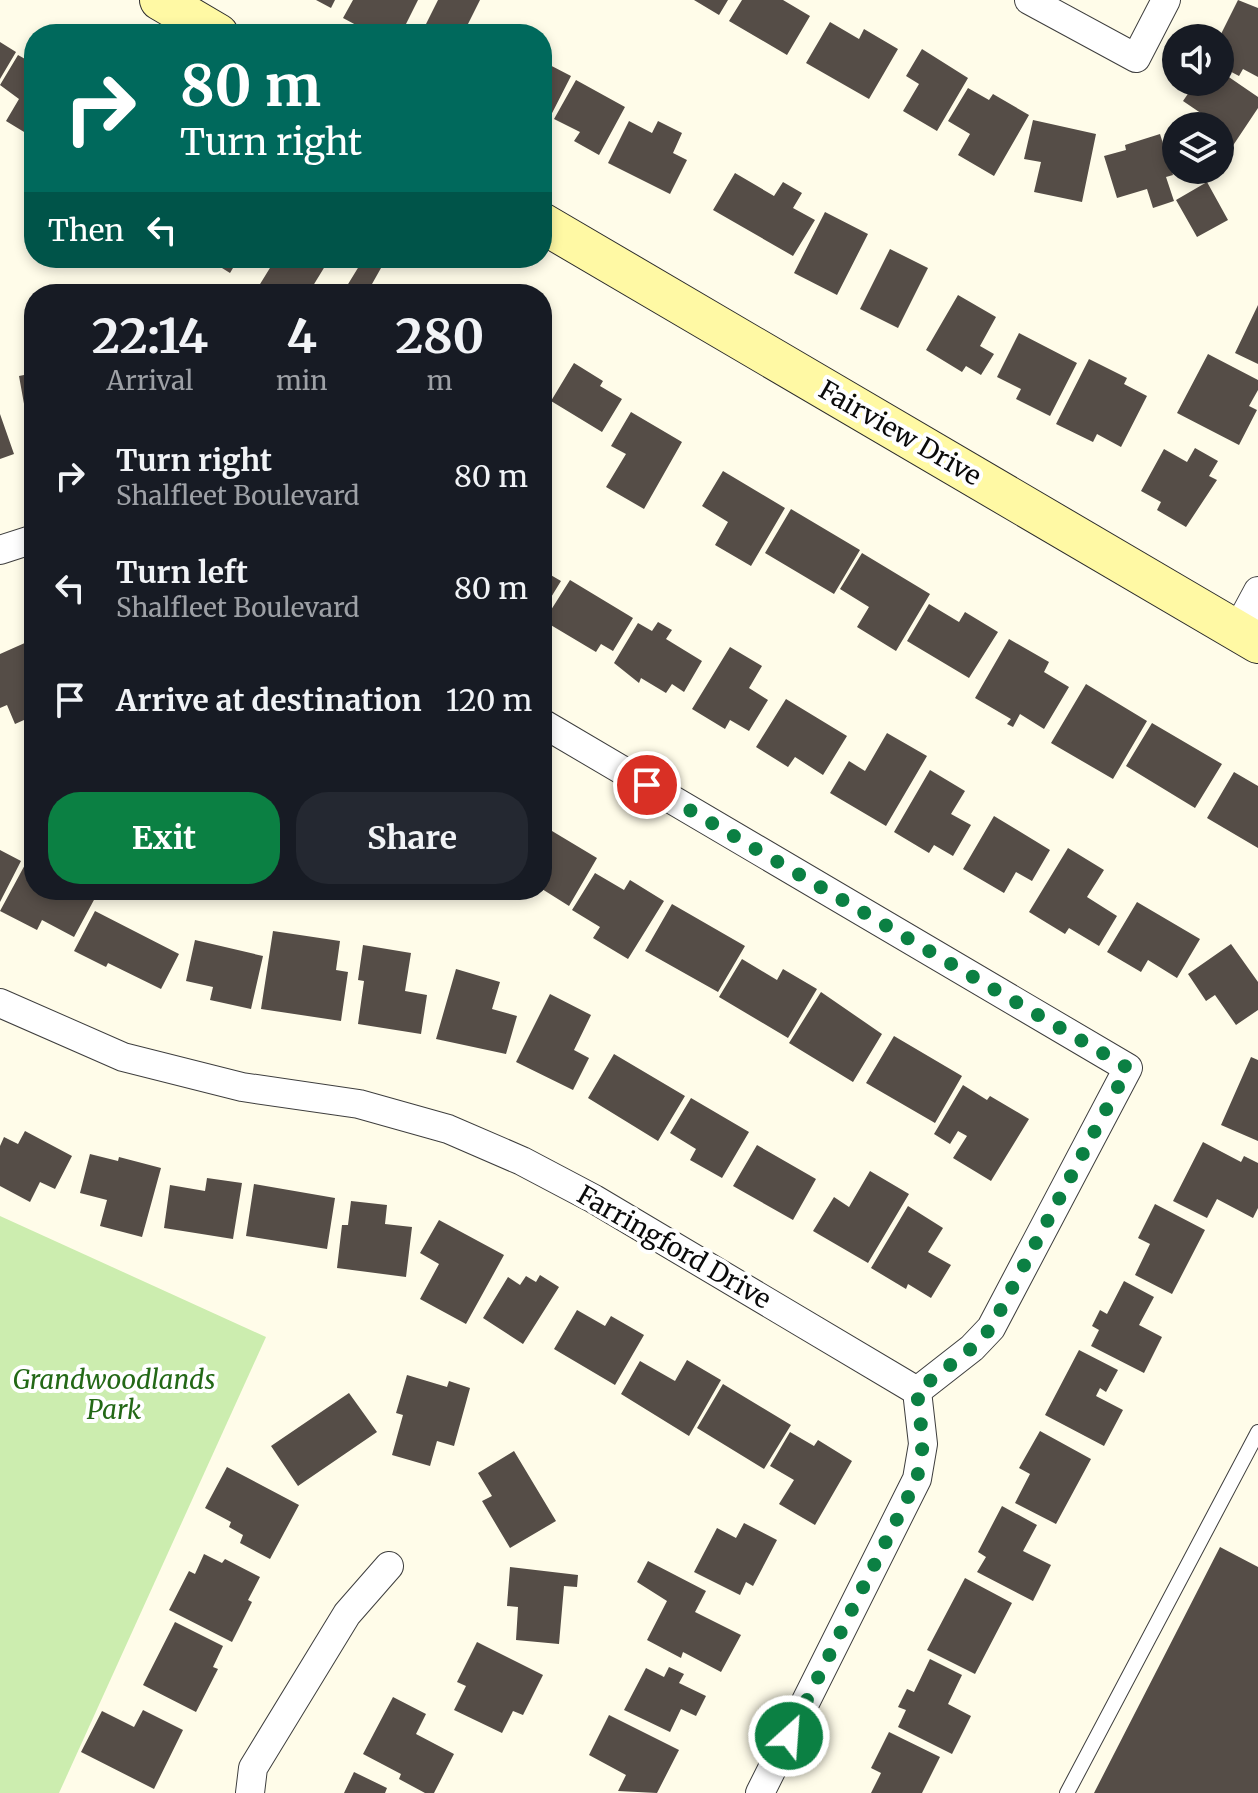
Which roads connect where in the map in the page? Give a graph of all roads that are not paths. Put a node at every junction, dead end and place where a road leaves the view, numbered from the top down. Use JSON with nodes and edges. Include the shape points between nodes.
{"nodes":[{"id":1,"x":160,"y":0,"type":"edge"},
{"id":2,"x":1029,"y":0,"type":"edge"},
{"id":3,"x":1166,"y":0,"type":"edge"},
{"id":4,"x":201,"y":24,"type":"edge"},
{"id":5,"x":552,"y":229,"type":"edge"},
{"id":6,"x":24,"y":542,"type":"edge"},
{"id":7,"x":0,"y":550,"type":"edge"},
{"id":8,"x":1258,"y":591,"type":"edge"},
{"id":9,"x":1248,"y":636,"type":"edge"},
{"id":10,"x":552,"y":729,"type":"edge"},
{"id":11,"x":0,"y":1003,"type":"edge"},
{"id":12,"x":917,"y":1391,"type":"junction"},
{"id":13,"x":1258,"y":1432,"type":"edge"},
{"id":14,"x":389,"y":1566,"type":"dead end"},
{"id":15,"x":250,"y":1793,"type":"edge"},
{"id":16,"x":760,"y":1793,"type":"edge"},
{"id":17,"x":1067,"y":1793,"type":"edge"}],
"edges":[{"from":1,"to":4,"type":"main road"},
{"from":2,"to":3,"type":"street","via":[[1136,58]]},
{"from":5,"to":9,"type":"main road","name":"Fairview Drive"},
{"from":6,"to":7,"type":"street"},
{"from":8,"to":9,"type":"street"},
{"from":10,"to":12,"type":"street","via":[[1128,1068],[991,1328]]},
{"from":11,"to":12,"type":"street","name":"Farringford Drive","via":[[123,1057],[242,1087],[359,1104],[448,1129],[594,1199]]},
{"from":12,"to":16,"type":"street","via":[[923,1444],[917,1479]]},
{"from":13,"to":17,"type":"lane"},
{"from":14,"to":15,"type":"street","via":[[339,1627],[253,1768]]}]}
